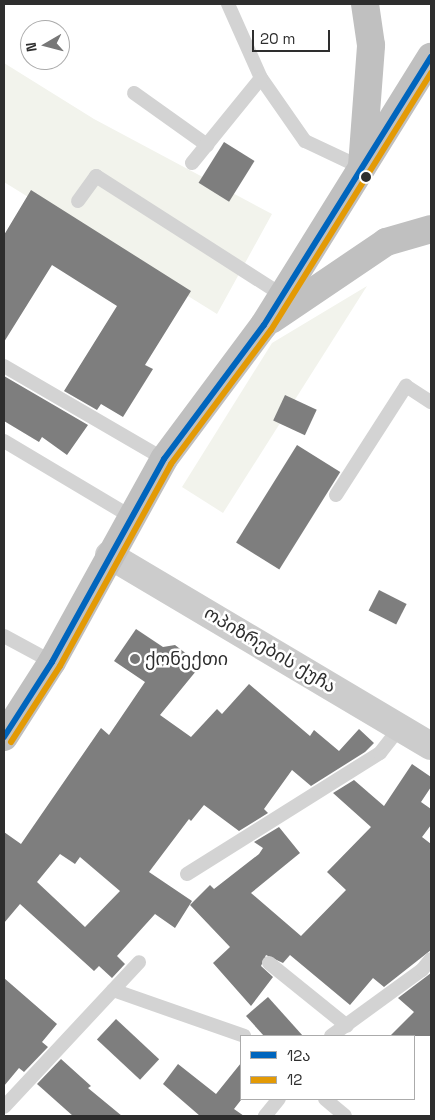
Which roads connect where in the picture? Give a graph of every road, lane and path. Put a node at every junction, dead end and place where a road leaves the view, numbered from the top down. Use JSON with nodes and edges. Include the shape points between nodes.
{"nodes":[{"id":1,"x":228,"y":4,"type":"edge"},
{"id":2,"x":365,"y":4,"type":"edge"},
{"id":3,"x":431,"y":57,"type":"edge"},
{"id":4,"x":261,"y":78,"type":"junction"},
{"id":5,"x":134,"y":93,"type":"dead end"},
{"id":6,"x":207,"y":145,"type":"junction"},
{"id":7,"x":192,"y":163,"type":"dead end"},
{"id":8,"x":362,"y":168,"type":"junction"},
{"id":9,"x":78,"y":201,"type":"dead end"},
{"id":10,"x":431,"y":229,"type":"edge"},
{"id":11,"x":282,"y":295,"type":"junction"},
{"id":12,"x":264,"y":325,"type":"junction"},
{"id":13,"x":4,"y":366,"type":"edge"},
{"id":14,"x":431,"y":402,"type":"edge"},
{"id":15,"x":4,"y":441,"type":"edge"},
{"id":16,"x":164,"y":459,"type":"junction"},
{"id":17,"x":336,"y":495,"type":"dead end"},
{"id":18,"x":130,"y":516,"type":"junction"},
{"id":19,"x":109,"y":555,"type":"junction"},
{"id":20,"x":4,"y":636,"type":"edge"},
{"id":21,"x":52,"y":662,"type":"junction"},
{"id":22,"x":400,"y":727,"type":"junction"},
{"id":23,"x":4,"y":737,"type":"edge"},
{"id":24,"x":431,"y":746,"type":"edge"},
{"id":25,"x":187,"y":874,"type":"dead end"},
{"id":26,"x":431,"y":959,"type":"edge"},
{"id":27,"x":139,"y":962,"type":"dead end"},
{"id":28,"x":268,"y":964,"type":"dead end"},
{"id":29,"x":113,"y":990,"type":"junction"},
{"id":30,"x":347,"y":1026,"type":"junction"},
{"id":31,"x":241,"y":1035,"type":"edge"},
{"id":32,"x":333,"y":1035,"type":"edge"},
{"id":33,"x":278,"y":1100,"type":"edge"},
{"id":34,"x":326,"y":1100,"type":"edge"},
{"id":35,"x":4,"y":1107,"type":"edge"},
{"id":36,"x":266,"y":1116,"type":"edge"},
{"id":37,"x":345,"y":1116,"type":"edge"}],
"edges":[{"from":1,"to":4,"type":"lane"},
{"from":2,"to":8,"type":"highway","via":[[371,45]]},
{"from":3,"to":8,"type":"highway"},
{"from":4,"to":6,"type":"lane"},
{"from":4,"to":8,"type":"lane","via":[[305,141]]},
{"from":5,"to":6,"type":"lane"},
{"from":6,"to":7,"type":"lane"},
{"from":8,"to":11,"type":"highway"},
{"from":9,"to":11,"type":"lane","via":[[96,176]]},
{"from":10,"to":12,"type":"highway","via":[[386,242]]},
{"from":11,"to":12,"type":"highway"},
{"from":12,"to":16,"type":"highway"},
{"from":13,"to":16,"type":"lane"},
{"from":14,"to":17,"type":"lane","via":[[406,386]]},
{"from":15,"to":18,"type":"lane"},
{"from":16,"to":18,"type":"highway"},
{"from":18,"to":19,"type":"highway"},
{"from":19,"to":21,"type":"highway"},
{"from":19,"to":22,"type":"street","name":"ოპიზრების ქუჩა"},
{"from":20,"to":21,"type":"lane"},
{"from":21,"to":23,"type":"highway"},
{"from":22,"to":24,"type":"street","name":"ოპიზრების ქუჩა"},
{"from":22,"to":25,"type":"lane","via":[[380,753]]},
{"from":26,"to":30,"type":"lane","via":[[422,970]]},
{"from":27,"to":29,"type":"lane"},
{"from":28,"to":30,"type":"lane"},
{"from":29,"to":31,"type":"lane"},
{"from":29,"to":35,"type":"lane"},
{"from":30,"to":32,"type":"lane"},
{"from":33,"to":36,"type":"lane"},
{"from":34,"to":37,"type":"lane"}]}
